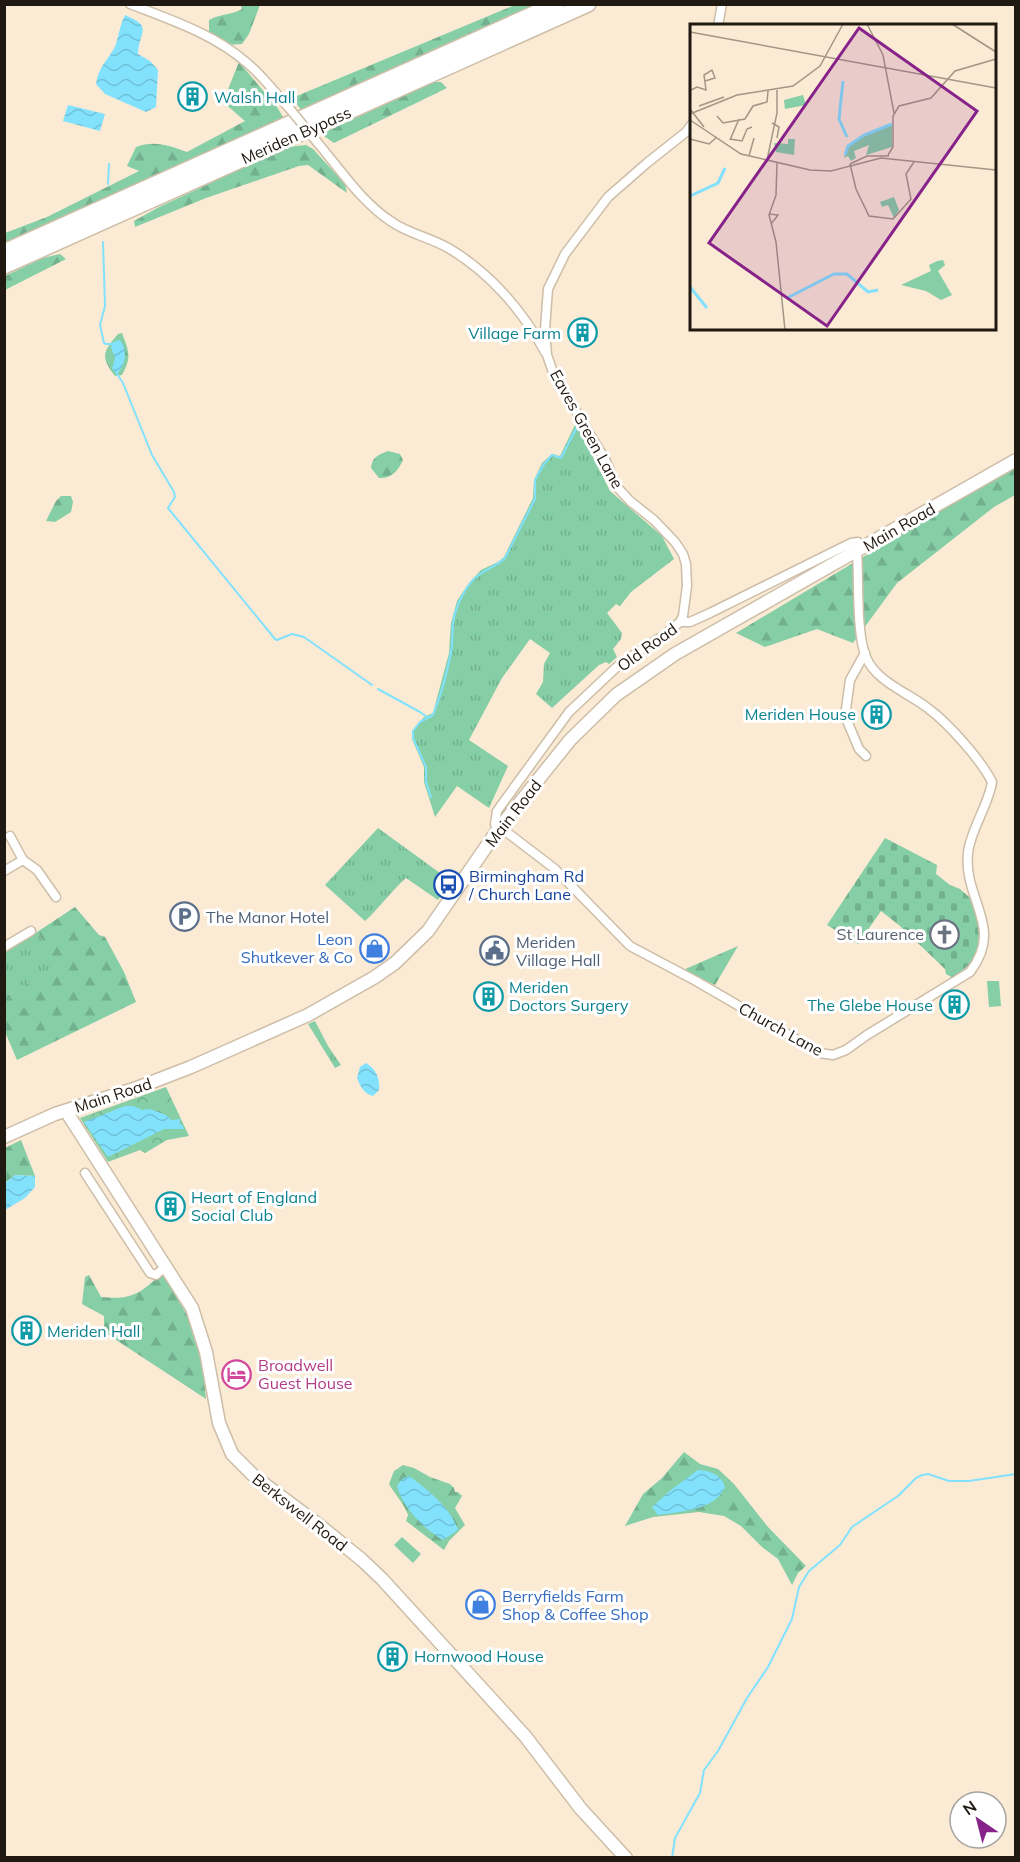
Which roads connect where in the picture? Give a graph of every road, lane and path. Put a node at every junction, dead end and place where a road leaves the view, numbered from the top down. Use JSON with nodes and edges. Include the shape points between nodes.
{"nodes":[{"id":1,"x":130,"y":4,"type":"edge"},
{"id":2,"x":556,"y":4,"type":"edge"},
{"id":3,"x":588,"y":4,"type":"edge"},
{"id":4,"x":722,"y":4,"type":"edge"},
{"id":5,"x":718,"y":24,"type":"edge"},
{"id":6,"x":690,"y":127,"type":"edge"},
{"id":7,"x":4,"y":252,"type":"edge"},
{"id":8,"x":4,"y":266,"type":"edge"},
{"id":9,"x":533,"y":329,"type":"junction"},
{"id":10,"x":545,"y":329,"type":"junction"},
{"id":11,"x":547,"y":355,"type":"junction"},
{"id":12,"x":1016,"y":460,"type":"edge"},
{"id":13,"x":860,"y":549,"type":"junction"},
{"id":14,"x":680,"y":622,"type":"junction"},
{"id":15,"x":865,"y":653,"type":"junction"},
{"id":16,"x":866,"y":756,"type":"dead end"},
{"id":17,"x":499,"y":829,"type":"junction"},
{"id":18,"x":10,"y":836,"type":"dead end"},
{"id":19,"x":23,"y":860,"type":"junction"},
{"id":20,"x":6,"y":868,"type":"edge"},
{"id":21,"x":56,"y":897,"type":"dead end"},
{"id":22,"x":31,"y":931,"type":"dead end"},
{"id":23,"x":4,"y":947,"type":"edge"},
{"id":24,"x":66,"y":1110,"type":"junction"},
{"id":25,"x":4,"y":1137,"type":"edge"},
{"id":26,"x":84,"y":1173,"type":"dead end"},
{"id":27,"x":166,"y":1266,"type":"junction"},
{"id":28,"x":626,"y":1857,"type":"edge"}],
"edges":[{"from":1,"to":9,"type":"street","bridge":true,"via":[[212,39],[236,54],[289,108],[368,203],[392,222],[449,248],[472,265]]},
{"from":2,"to":7,"type":"highway","name":"Meriden Bypass"},
{"from":3,"to":8,"type":"highway","name":"Meriden Bypass"},
{"from":4,"to":5,"type":"street"},
{"from":6,"to":10,"type":"street","name":"Eaves Green Lane","via":[[608,197],[565,254],[548,289]]},
{"from":9,"to":10,"type":"street"},
{"from":9,"to":11,"type":"street"},
{"from":10,"to":11,"type":"street","name":"Eaves Green Lane"},
{"from":11,"to":14,"type":"street","name":"Eaves Green Lane","via":[[554,375],[605,459],[617,487],[654,520],[683,554],[687,586]]},
{"from":12,"to":13,"type":"main road","name":"Main Road"},
{"from":13,"to":14,"type":"street","name":"Old Road","via":[[858,542],[851,543],[710,613]]},
{"from":13,"to":15,"type":"street","name":"Church Lane"},
{"from":13,"to":17,"type":"main road","name":"Main Road","via":[[675,654],[616,695],[570,740]]},
{"from":14,"to":17,"type":"street","name":"Old Road","via":[[621,663],[569,712],[497,811],[495,824]]},
{"from":15,"to":16,"type":"street","via":[[850,680],[845,716]]},
{"from":15,"to":17,"type":"street","name":"Church Lane","via":[[882,678],[948,726],[992,782],[968,850],[967,868],[985,931],[980,959],[970,972],[846,1050],[833,1055],[820,1053],[630,946],[555,869]]},
{"from":17,"to":24,"type":"main road","name":"Main Road","via":[[428,931],[395,963],[365,983],[290,1024],[191,1067]]},
{"from":18,"to":19,"type":"street"},
{"from":19,"to":20,"type":"street"},
{"from":19,"to":21,"type":"street","via":[[37,870]]},
{"from":22,"to":23,"type":"street"},
{"from":24,"to":25,"type":"main road","name":"Main Road"},
{"from":24,"to":27,"type":"main road","name":"Berkswell Road"},
{"from":26,"to":27,"type":"street","via":[[150,1273],[156,1275]]},
{"from":27,"to":28,"type":"main road","name":"Berkswell Road","via":[[197,1320],[219,1423],[232,1454],[255,1478],[319,1525],[382,1579],[525,1736],[581,1809]]}]}
